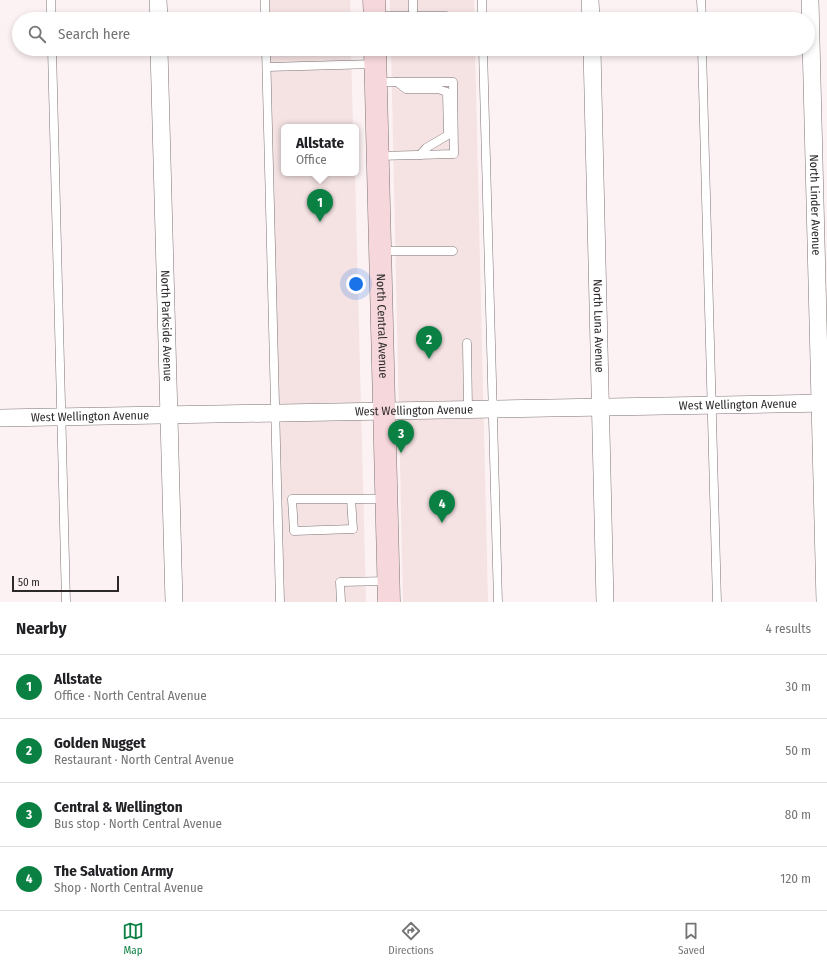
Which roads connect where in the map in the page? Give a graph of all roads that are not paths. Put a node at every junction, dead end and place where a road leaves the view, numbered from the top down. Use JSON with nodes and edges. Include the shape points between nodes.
{"nodes":[{"id":1,"x":51,"y":0,"type":"edge"},
{"id":2,"x":158,"y":0,"type":"edge"},
{"id":3,"x":265,"y":0,"type":"edge"},
{"id":4,"x":413,"y":0,"type":"edge"},
{"id":5,"x":482,"y":0,"type":"edge"},
{"id":6,"x":590,"y":0,"type":"edge"},
{"id":7,"x":701,"y":0,"type":"edge"},
{"id":8,"x":810,"y":0,"type":"edge"},
{"id":9,"x":51,"y":12,"type":"edge"},
{"id":10,"x":159,"y":12,"type":"edge"},
{"id":11,"x":265,"y":12,"type":"edge"},
{"id":12,"x":413,"y":12,"type":"edge"},
{"id":13,"x":482,"y":12,"type":"edge"},
{"id":14,"x":591,"y":12,"type":"edge"},
{"id":15,"x":702,"y":12,"type":"edge"},
{"id":16,"x":810,"y":12,"type":"edge"},
{"id":17,"x":52,"y":56,"type":"edge"},
{"id":18,"x":159,"y":56,"type":"edge"},
{"id":19,"x":266,"y":56,"type":"edge"},
{"id":20,"x":483,"y":56,"type":"edge"},
{"id":21,"x":592,"y":56,"type":"edge"},
{"id":22,"x":702,"y":56,"type":"edge"},
{"id":23,"x":812,"y":56,"type":"edge"},
{"id":24,"x":267,"y":67,"type":"junction"},
{"id":25,"x":381,"y":69,"type":"edge"},
{"id":26,"x":420,"y":155,"type":"junction"},
{"id":27,"x":378,"y":156,"type":"junction"},
{"id":28,"x":453,"y":250,"type":"dead end"},
{"id":29,"x":380,"y":251,"type":"junction"},
{"id":30,"x":467,"y":343,"type":"dead end"},
{"id":31,"x":824,"y":403,"type":"edge"},
{"id":32,"x":712,"y":405,"type":"junction"},
{"id":33,"x":600,"y":407,"type":"junction"},
{"id":34,"x":493,"y":409,"type":"junction"},
{"id":35,"x":468,"y":410,"type":"junction"},
{"id":36,"x":385,"y":411,"type":"junction"},
{"id":37,"x":276,"y":413,"type":"junction"},
{"id":38,"x":169,"y":415,"type":"junction"},
{"id":39,"x":62,"y":417,"type":"junction"},
{"id":40,"x":0,"y":418,"type":"edge"},
{"id":41,"x":351,"y":499,"type":"junction"},
{"id":42,"x":387,"y":499,"type":"junction"},
{"id":43,"x":389,"y":580,"type":"junction"},
{"id":44,"x":66,"y":602,"type":"edge"},
{"id":45,"x":174,"y":602,"type":"edge"},
{"id":46,"x":280,"y":602,"type":"edge"},
{"id":47,"x":341,"y":602,"type":"edge"},
{"id":48,"x":389,"y":602,"type":"edge"},
{"id":49,"x":498,"y":602,"type":"edge"},
{"id":50,"x":605,"y":602,"type":"edge"},
{"id":51,"x":717,"y":602,"type":"edge"},
{"id":52,"x":825,"y":602,"type":"edge"}],
"edges":[{"from":1,"to":9,"type":"lane"},
{"from":2,"to":10,"type":"street"},
{"from":3,"to":11,"type":"lane"},
{"from":4,"to":12,"type":"lane"},
{"from":5,"to":13,"type":"lane"},
{"from":6,"to":14,"type":"street"},
{"from":7,"to":15,"type":"lane"},
{"from":8,"to":16,"type":"street","name":"North Linder Avenue"},
{"from":17,"to":39,"type":"lane"},
{"from":18,"to":38,"type":"street","name":"North Parkside Avenue"},
{"from":19,"to":24,"type":"lane"},
{"from":20,"to":34,"type":"lane"},
{"from":21,"to":33,"type":"street","name":"North Luna Avenue"},
{"from":22,"to":32,"type":"lane"},
{"from":23,"to":31,"type":"street","name":"North Linder Avenue"},
{"from":24,"to":25,"type":"lane"},
{"from":24,"to":37,"type":"lane"},
{"from":25,"to":26,"type":"lane","via":[[406,89],[438,89],[447,92],[448,135],[426,148]]},
{"from":25,"to":26,"type":"lane","via":[[452,82],[454,154]]},
{"from":25,"to":27,"type":"main road","name":"North Central Avenue"},
{"from":26,"to":27,"type":"lane"},
{"from":27,"to":29,"type":"main road","name":"North Central Avenue"},
{"from":28,"to":29,"type":"lane"},
{"from":29,"to":36,"type":"main road","name":"North Central Avenue"},
{"from":30,"to":35,"type":"lane"},
{"from":31,"to":32,"type":"street","name":"West Wellington Avenue"},
{"from":31,"to":52,"type":"street","name":"North Linder Avenue"},
{"from":32,"to":33,"type":"street","name":"West Wellington Avenue"},
{"from":32,"to":51,"type":"lane"},
{"from":33,"to":34,"type":"street","name":"West Wellington Avenue"},
{"from":33,"to":50,"type":"street","name":"North Luna Avenue"},
{"from":34,"to":35,"type":"street","name":"West Wellington Avenue"},
{"from":34,"to":49,"type":"lane"},
{"from":35,"to":36,"type":"street","name":"West Wellington Avenue"},
{"from":36,"to":37,"type":"street","name":"West Wellington Avenue"},
{"from":36,"to":42,"type":"main road","name":"North Central Avenue"},
{"from":37,"to":38,"type":"street","name":"West Wellington Avenue"},
{"from":37,"to":46,"type":"lane"},
{"from":38,"to":39,"type":"street","name":"West Wellington Avenue"},
{"from":38,"to":45,"type":"street","name":"North Parkside Avenue"},
{"from":39,"to":40,"type":"street","name":"West Wellington Avenue"},
{"from":39,"to":44,"type":"lane"},
{"from":41,"to":41,"type":"lane","via":[[292,499],[294,531],[353,530]]},
{"from":41,"to":42,"type":"lane"},
{"from":42,"to":43,"type":"main road","name":"North Central Avenue"},
{"from":43,"to":47,"type":"lane","via":[[340,582]]},
{"from":43,"to":48,"type":"main road","name":"North Central Avenue"}]}
